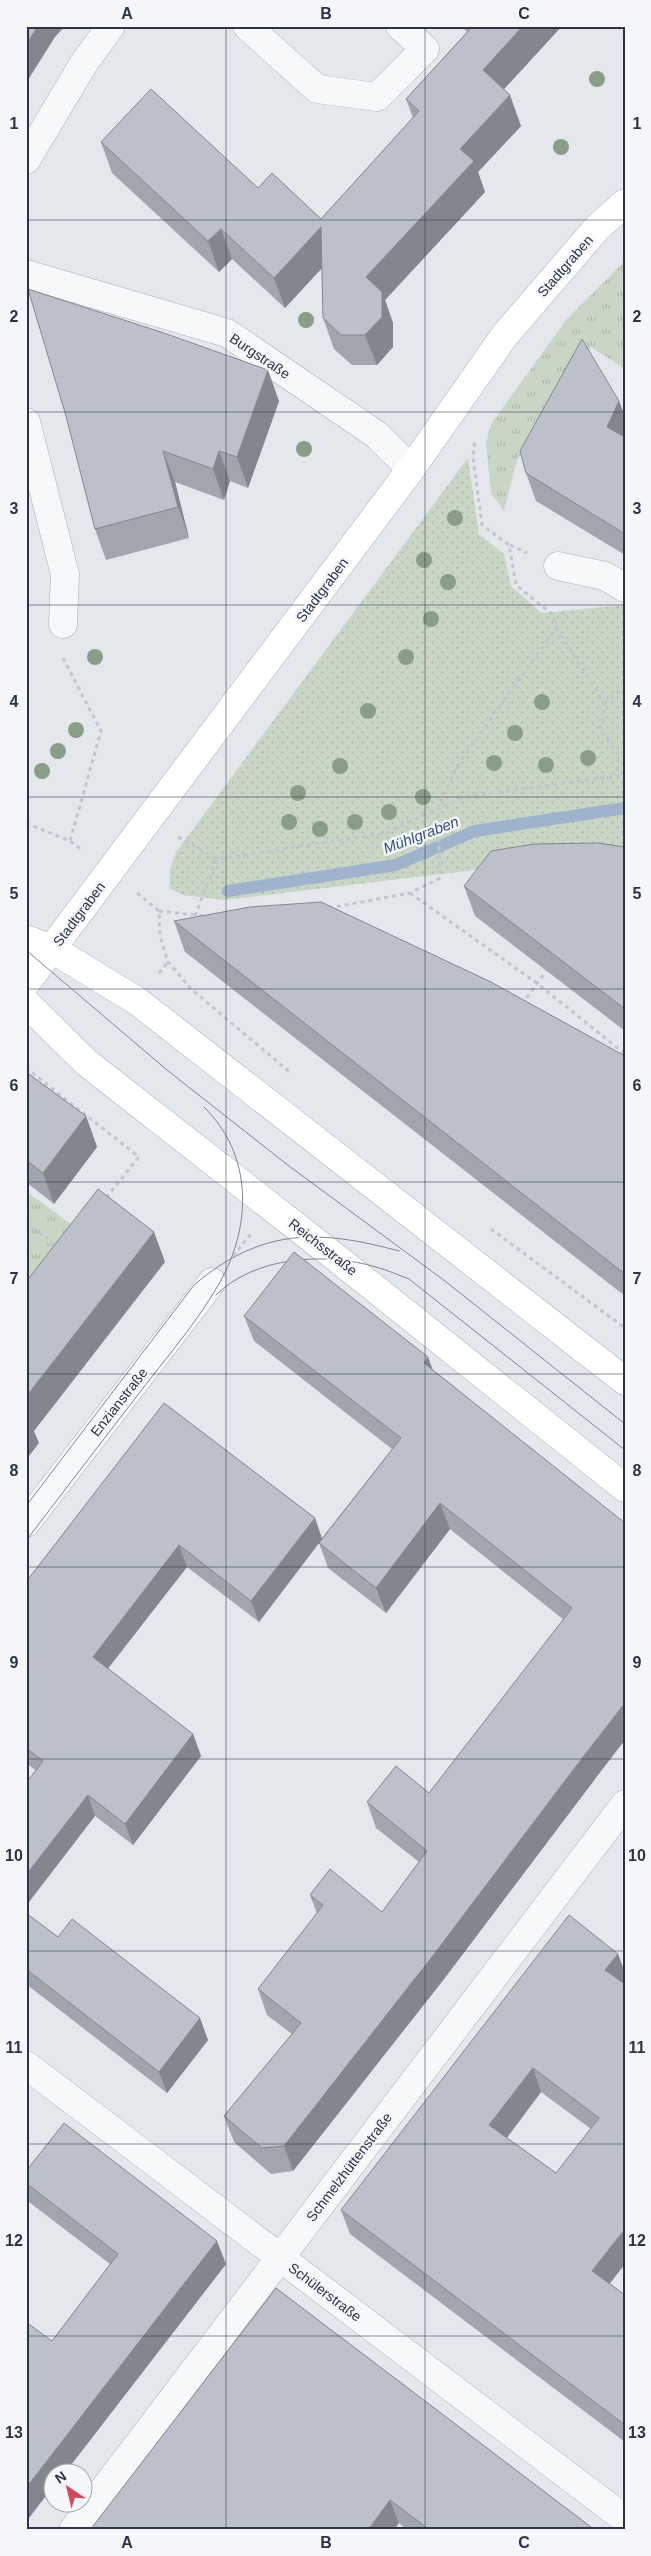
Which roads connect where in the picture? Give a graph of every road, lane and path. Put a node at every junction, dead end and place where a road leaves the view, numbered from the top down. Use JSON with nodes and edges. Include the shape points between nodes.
{"nodes":[{"id":1,"x":111,"y":26,"type":"edge"},
{"id":2,"x":247,"y":26,"type":"edge"},
{"id":3,"x":400,"y":26,"type":"edge"},
{"id":4,"x":620,"y":26,"type":"edge"},
{"id":5,"x":625,"y":34,"type":"edge"},
{"id":6,"x":26,"y":160,"type":"edge"},
{"id":7,"x":625,"y":203,"type":"edge"},
{"id":8,"x":26,"y":274,"type":"edge"},
{"id":9,"x":26,"y":422,"type":"edge"},
{"id":10,"x":472,"y":458,"type":"dead end"},
{"id":11,"x":411,"y":469,"type":"junction"},
{"id":12,"x":558,"y":566,"type":"dead end"},
{"id":13,"x":625,"y":588,"type":"edge"},
{"id":14,"x":63,"y":624,"type":"joint"},
{"id":15,"x":556,"y":628,"type":"junction"},
{"id":16,"x":625,"y":690,"type":"edge"},
{"id":17,"x":605,"y":704,"type":"junction"},
{"id":18,"x":616,"y":775,"type":"junction"},
{"id":19,"x":625,"y":775,"type":"edge"},
{"id":20,"x":438,"y":808,"type":"junction"},
{"id":21,"x":150,"y":818,"type":"junction"},
{"id":22,"x":26,"y":823,"type":"edge"},
{"id":23,"x":70,"y":841,"type":"junction"},
{"id":24,"x":217,"y":859,"type":"junction"},
{"id":25,"x":110,"y":872,"type":"junction"},
{"id":26,"x":410,"y":893,"type":"junction"},
{"id":27,"x":324,"y":908,"type":"edge"},
{"id":28,"x":334,"y":908,"type":"junction"},
{"id":29,"x":159,"y":910,"type":"junction"},
{"id":30,"x":343,"y":912,"type":"edge"},
{"id":31,"x":215,"y":915,"type":"edge"},
{"id":32,"x":195,"y":916,"type":"junction"},
{"id":33,"x":26,"y":939,"type":"edge"},
{"id":34,"x":52,"y":949,"type":"junction"},
{"id":35,"x":546,"y":971,"type":"edge"},
{"id":36,"x":26,"y":982,"type":"edge"},
{"id":37,"x":538,"y":984,"type":"junction"},
{"id":38,"x":26,"y":1003,"type":"edge"},
{"id":39,"x":527,"y":1012,"type":"edge"},
{"id":40,"x":625,"y":1054,"type":"edge"},
{"id":41,"x":26,"y":1068,"type":"edge"},
{"id":42,"x":294,"y":1076,"type":"dead end"},
{"id":43,"x":103,"y":1201,"type":"edge"},
{"id":44,"x":272,"y":1207,"type":"junction"},
{"id":45,"x":26,"y":1223,"type":"edge"},
{"id":46,"x":489,"y":1227,"type":"dead end"},
{"id":47,"x":64,"y":1251,"type":"edge"},
{"id":48,"x":212,"y":1282,"type":"joint"},
{"id":49,"x":625,"y":1328,"type":"edge"},
{"id":50,"x":625,"y":1381,"type":"edge"},
{"id":51,"x":625,"y":1488,"type":"edge"},
{"id":52,"x":26,"y":1523,"type":"edge"},
{"id":53,"x":625,"y":1804,"type":"edge"},
{"id":54,"x":26,"y":2065,"type":"edge"},
{"id":55,"x":279,"y":2257,"type":"junction"},
{"id":56,"x":625,"y":2519,"type":"edge"},
{"id":57,"x":73,"y":2530,"type":"edge"}],
"edges":[{"from":1,"to":6,"type":"street","via":[[84,63]]},
{"from":2,"to":3,"type":"street","via":[[317,89],[377,97],[425,49]]},
{"from":4,"to":5,"type":"path"},
{"from":7,"to":11,"type":"main road","name":"Stadtgraben","via":[[597,228],[505,335]]},
{"from":8,"to":11,"type":"street","name":"Burgstraße","via":[[227,332],[377,435]]},
{"from":9,"to":14,"type":"street","via":[[65,574]]},
{"from":10,"to":15,"type":"path","via":[[482,525],[509,545],[516,585],[553,615]]},
{"from":11,"to":21,"type":"main road","name":"Stadtgraben"},
{"from":12,"to":13,"type":"street","via":[[605,576]]},
{"from":14,"to":23,"type":"path","via":[[58,651],[101,731]]},
{"from":15,"to":17,"type":"path"},
{"from":15,"to":20,"type":"path","via":[[457,766]]},
{"from":16,"to":17,"type":"path","via":[[617,692]]},
{"from":17,"to":18,"type":"path","via":[[600,730],[619,755]]},
{"from":18,"to":19,"type":"path"},
{"from":18,"to":20,"type":"path","via":[[470,796]]},
{"from":20,"to":24,"type":"path","via":[[387,833]]},
{"from":20,"to":26,"type":"path","via":[[440,878]]},
{"from":21,"to":24,"type":"path"},
{"from":21,"to":25,"type":"main road","name":"Stadtgraben"},
{"from":22,"to":23,"type":"path"},
{"from":23,"to":25,"type":"path"},
{"from":24,"to":32,"type":"path"},
{"from":25,"to":29,"type":"path"},
{"from":25,"to":34,"type":"main road","name":"Stadtgraben"},
{"from":26,"to":28,"type":"path"},
{"from":26,"to":37,"type":"path"},
{"from":27,"to":28,"type":"path"},
{"from":28,"to":30,"type":"path"},
{"from":29,"to":32,"type":"path"},
{"from":29,"to":42,"type":"path","via":[[160,936],[168,962],[191,989]]},
{"from":31,"to":32,"type":"path"},
{"from":33,"to":34,"type":"main road"},
{"from":34,"to":36,"type":"main road","name":"Stadtgraben"},
{"from":34,"to":50,"type":"main road","via":[[143,1006]]},
{"from":35,"to":37,"type":"path"},
{"from":37,"to":39,"type":"path","via":[[519,1007]]},
{"from":37,"to":40,"type":"path"},
{"from":38,"to":44,"type":"main road","name":"Reichsstraße","via":[[87,1063]]},
{"from":41,"to":43,"type":"path","via":[[139,1156]]},
{"from":44,"to":48,"type":"path"},
{"from":44,"to":51,"type":"main road","name":"Reichsstraße"},
{"from":45,"to":47,"type":"path"},
{"from":46,"to":49,"type":"path"},
{"from":48,"to":52,"type":"street","name":"Enzianstraße"},
{"from":53,"to":55,"type":"street","name":"Schmelzhüttenstraße"},
{"from":54,"to":55,"type":"street","name":"Schülerstraße"},
{"from":55,"to":56,"type":"street","name":"Schülerstraße"},
{"from":55,"to":57,"type":"street","name":"Schmelzhüttenstraße"}]}
